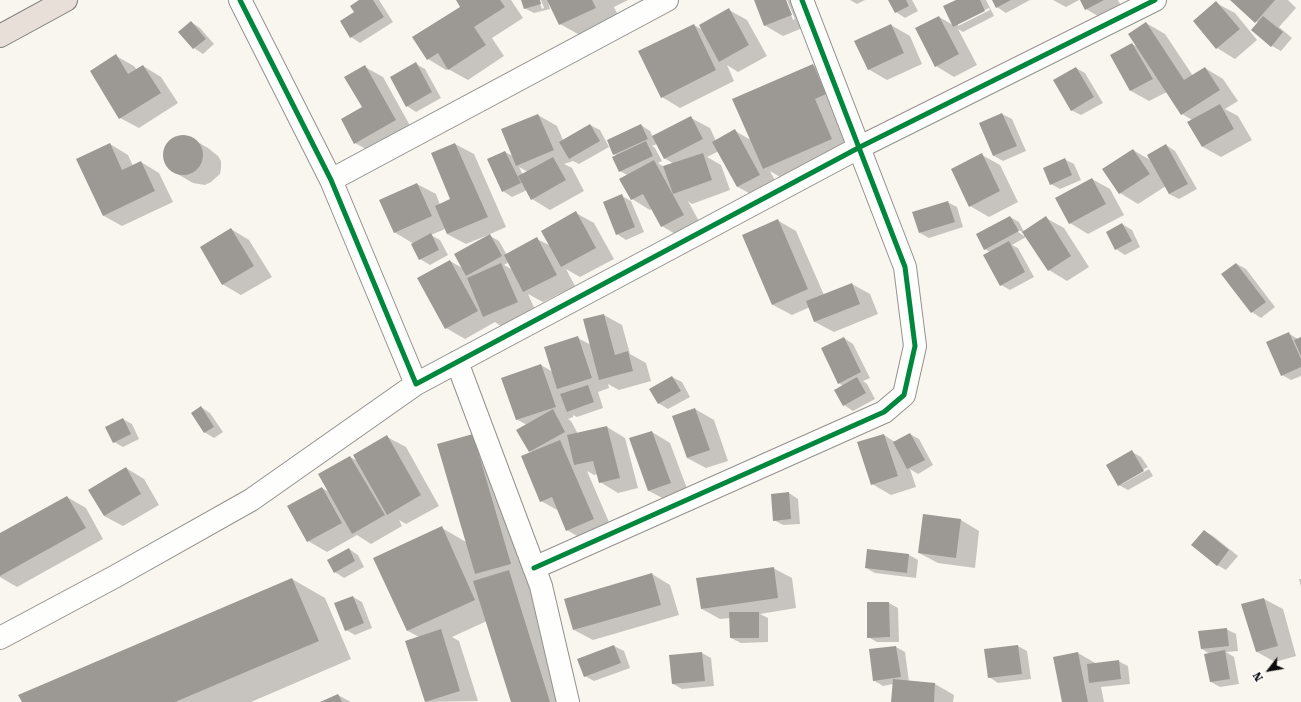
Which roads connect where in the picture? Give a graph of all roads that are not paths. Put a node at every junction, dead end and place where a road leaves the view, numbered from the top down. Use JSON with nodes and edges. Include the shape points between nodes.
{"nodes":[{"id":1,"x":66,"y":0,"type":"edge"},
{"id":2,"x":240,"y":0,"type":"edge"},
{"id":3,"x":667,"y":0,"type":"edge"},
{"id":4,"x":802,"y":0,"type":"edge"},
{"id":5,"x":1155,"y":0,"type":"edge"},
{"id":6,"x":0,"y":36,"type":"edge"},
{"id":7,"x":860,"y":147,"type":"junction"},
{"id":8,"x":331,"y":180,"type":"junction"},
{"id":9,"x":458,"y":362,"type":"junction"},
{"id":10,"x":416,"y":384,"type":"junction"},
{"id":11,"x":534,"y":568,"type":"junction"},
{"id":12,"x":0,"y":638,"type":"edge"},
{"id":13,"x":568,"y":702,"type":"edge"}],
"edges":[{"from":1,"to":6,"type":"highway"},
{"from":2,"to":8,"type":"street"},
{"from":3,"to":8,"type":"street"},
{"from":4,"to":7,"type":"street"},
{"from":5,"to":7,"type":"street"},
{"from":7,"to":9,"type":"street"},
{"from":7,"to":11,"type":"street","via":[[905,267],[915,346],[904,395],[884,412]]},
{"from":8,"to":10,"type":"street"},
{"from":9,"to":10,"type":"street"},
{"from":9,"to":11,"type":"street"},
{"from":10,"to":12,"type":"street","via":[[251,500]]},
{"from":11,"to":13,"type":"street","via":[[541,586]]}]}
